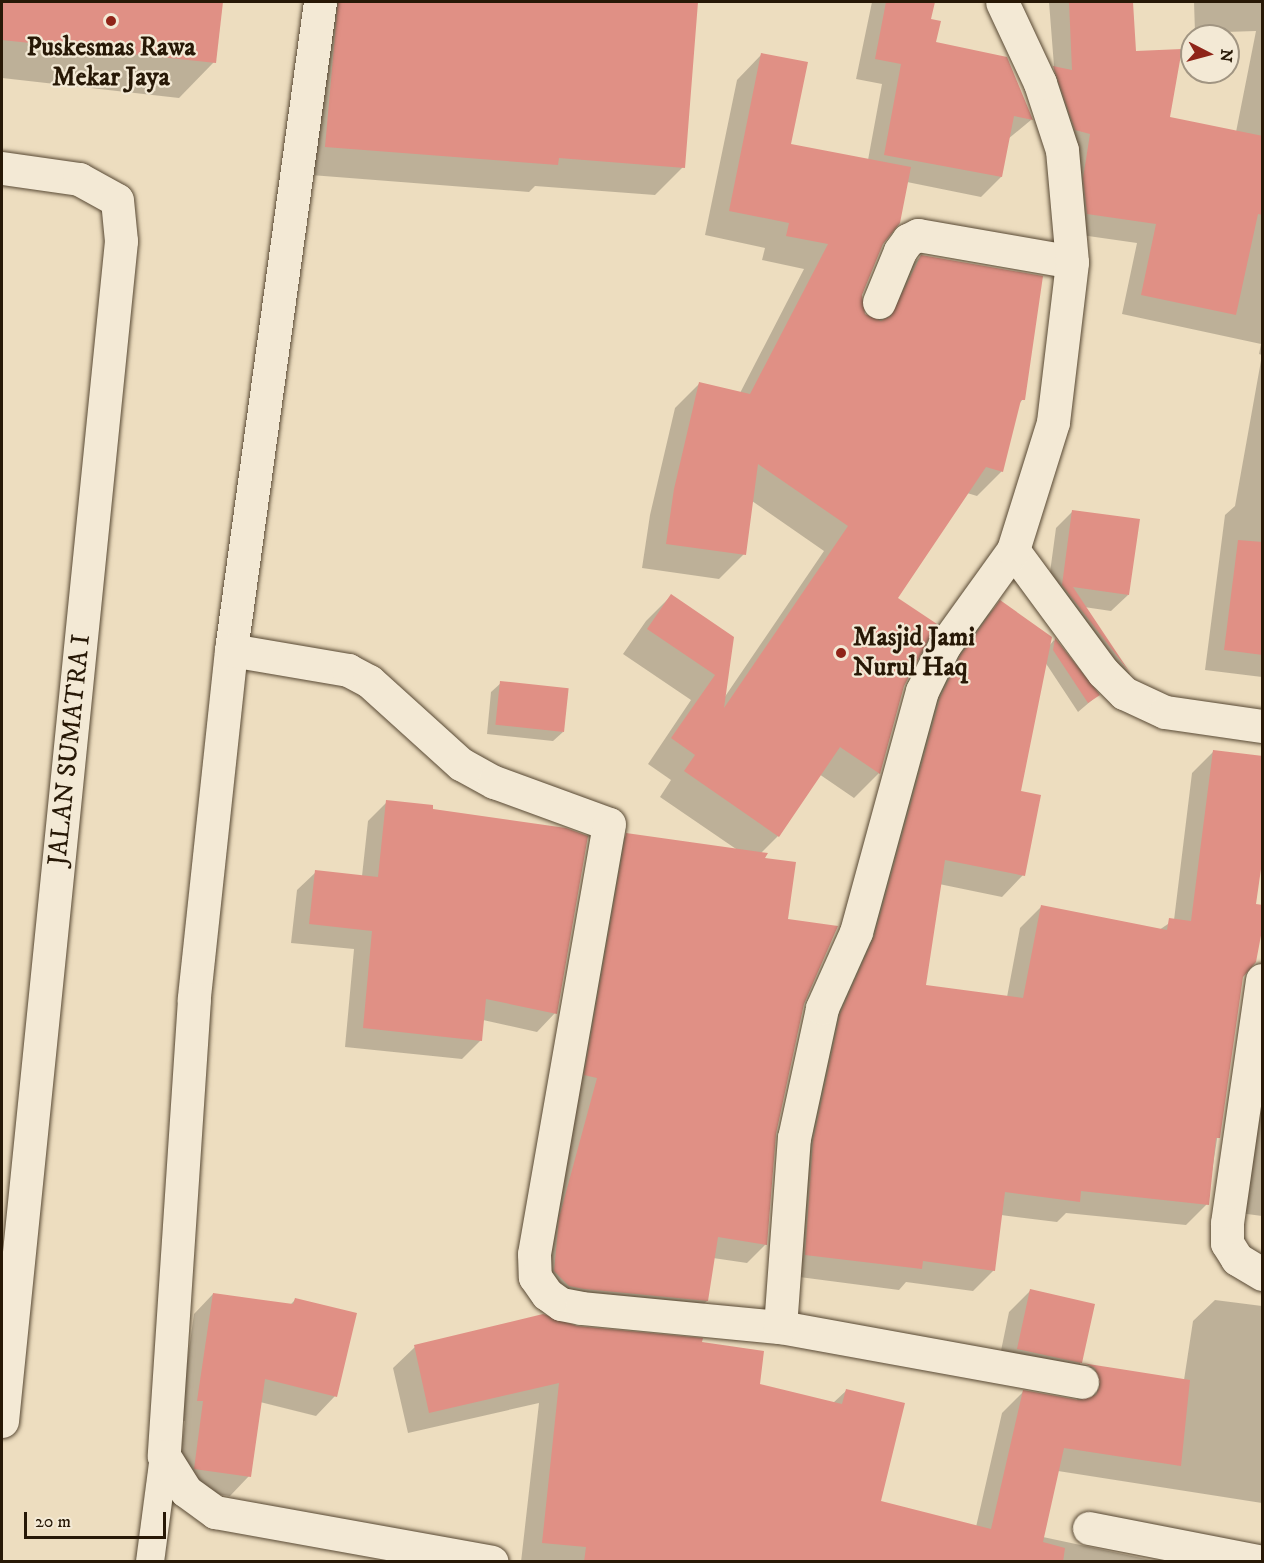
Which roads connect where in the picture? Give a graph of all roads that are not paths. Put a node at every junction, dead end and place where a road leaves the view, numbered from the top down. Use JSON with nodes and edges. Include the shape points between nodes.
{"nodes":[{"id":1,"x":320,"y":2,"type":"edge"},
{"id":2,"x":1002,"y":2,"type":"edge"},
{"id":3,"x":2,"y":168,"type":"edge"},
{"id":4,"x":1072,"y":262,"type":"junction"},
{"id":5,"x":879,"y":302,"type":"dead end"},
{"id":6,"x":1013,"y":550,"type":"junction"},
{"id":7,"x":231,"y":650,"type":"junction"},
{"id":8,"x":1263,"y":726,"type":"edge"},
{"id":9,"x":1263,"y":980,"type":"edge"},
{"id":10,"x":1263,"y":1274,"type":"edge"},
{"id":11,"x":780,"y":1327,"type":"junction"},
{"id":12,"x":1082,"y":1382,"type":"dead end"},
{"id":13,"x":2,"y":1421,"type":"edge"},
{"id":14,"x":164,"y":1456,"type":"junction"},
{"id":15,"x":1089,"y":1528,"type":"dead end"},
{"id":16,"x":150,"y":1562,"type":"edge"},
{"id":17,"x":492,"y":1562,"type":"edge"},
{"id":18,"x":1262,"y":1562,"type":"edge"}],
"edges":[{"from":1,"to":7,"type":"street"},
{"from":2,"to":4,"type":"street","via":[[1040,83],[1062,150]]},
{"from":3,"to":13,"type":"street","name":"JALAN SUMATRA I","via":[[79,179],[117,200],[122,241]]},
{"from":4,"to":5,"type":"street","via":[[918,235],[900,251]]},
{"from":4,"to":6,"type":"street","via":[[1053,422]]},
{"from":6,"to":8,"type":"street","via":[[1103,672],[1124,693],[1165,712]]},
{"from":6,"to":11,"type":"street","via":[[944,646],[922,691],[856,932],[822,1008],[794,1138]]},
{"from":7,"to":11,"type":"street","via":[[348,670],[369,681],[460,764],[494,782],[609,824],[534,1254],[535,1277],[547,1294],[561,1304],[580,1308]]},
{"from":7,"to":14,"type":"street","via":[[194,999]]},
{"from":9,"to":10,"type":"street","via":[[1227,1223],[1227,1243],[1237,1260]]},
{"from":11,"to":12,"type":"street"},
{"from":14,"to":16,"type":"lane"},
{"from":14,"to":17,"type":"street","via":[[186,1491],[215,1512]]},
{"from":15,"to":18,"type":"street"}]}
